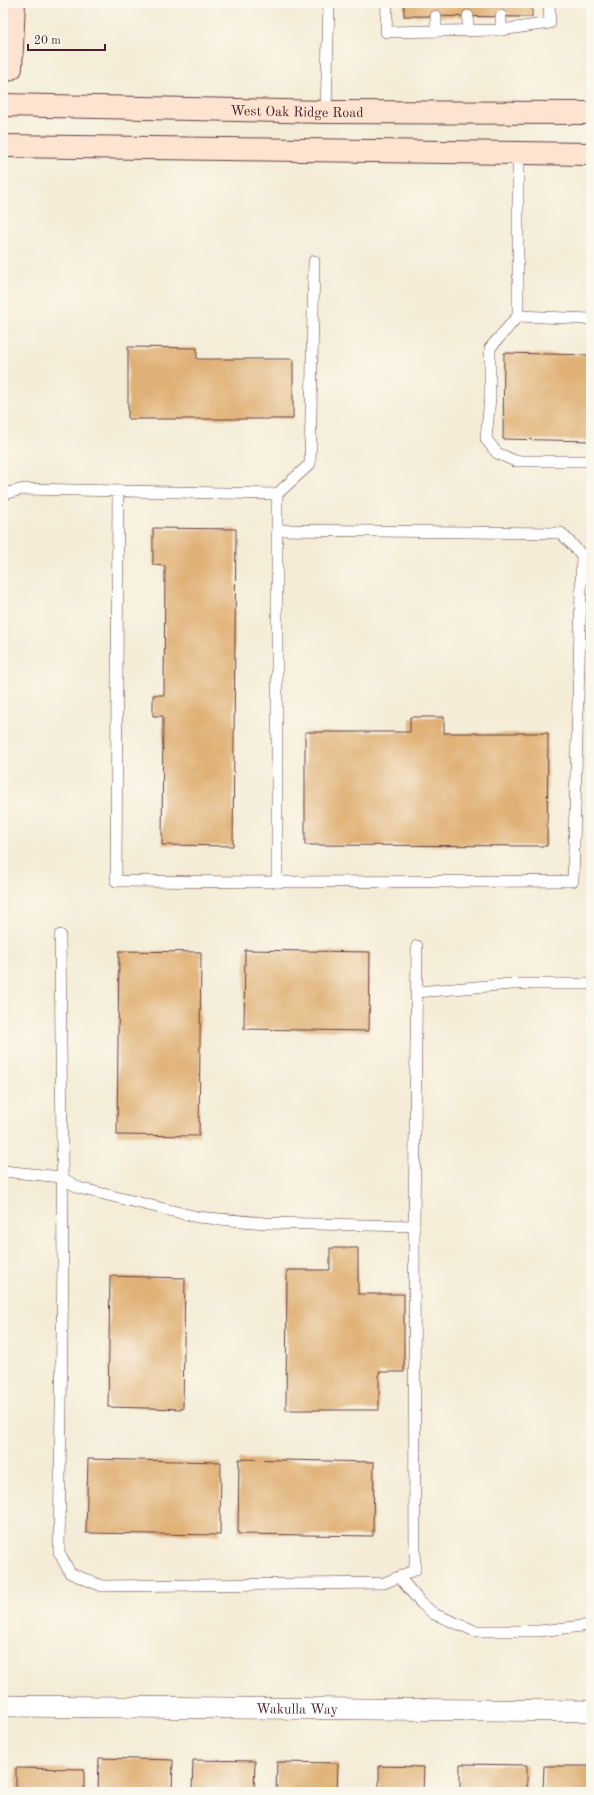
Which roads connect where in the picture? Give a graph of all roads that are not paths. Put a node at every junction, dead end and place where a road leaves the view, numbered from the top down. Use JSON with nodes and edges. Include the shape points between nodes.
{"nodes":[{"id":1,"x":14,"y":3,"type":"edge"},
{"id":2,"x":329,"y":3,"type":"edge"},
{"id":3,"x":387,"y":3,"type":"edge"},
{"id":4,"x":550,"y":3,"type":"edge"},
{"id":5,"x":436,"y":16,"type":"dead end"},
{"id":6,"x":468,"y":16,"type":"dead end"},
{"id":7,"x":501,"y":16,"type":"dead end"},
{"id":8,"x":501,"y":30,"type":"junction"},
{"id":9,"x":468,"y":31,"type":"junction"},
{"id":10,"x":436,"y":32,"type":"junction"},
{"id":11,"x":3,"y":72,"type":"edge"},
{"id":12,"x":3,"y":105,"type":"edge"},
{"id":13,"x":326,"y":112,"type":"junction"},
{"id":14,"x":591,"y":112,"type":"edge"},
{"id":15,"x":3,"y":146,"type":"edge"},
{"id":16,"x":518,"y":154,"type":"junction"},
{"id":17,"x":591,"y":154,"type":"edge"},
{"id":18,"x":314,"y":261,"type":"dead end"},
{"id":19,"x":518,"y":316,"type":"junction"},
{"id":20,"x":591,"y":319,"type":"edge"},
{"id":21,"x":591,"y":461,"type":"edge"},
{"id":22,"x":118,"y":491,"type":"junction"},
{"id":23,"x":3,"y":494,"type":"edge"},
{"id":24,"x":277,"y":494,"type":"junction"},
{"id":25,"x":277,"y":530,"type":"junction"},
{"id":26,"x":277,"y":882,"type":"junction"},
{"id":27,"x":60,"y":935,"type":"dead end"},
{"id":28,"x":417,"y":946,"type":"dead end"},
{"id":29,"x":591,"y":984,"type":"edge"},
{"id":30,"x":417,"y":992,"type":"junction"},
{"id":31,"x":3,"y":1171,"type":"edge"},
{"id":32,"x":62,"y":1177,"type":"junction"},
{"id":33,"x":414,"y":1226,"type":"junction"},
{"id":34,"x":399,"y":1577,"type":"junction"},
{"id":35,"x":591,"y":1625,"type":"edge"},
{"id":36,"x":3,"y":1706,"type":"edge"},
{"id":37,"x":591,"y":1711,"type":"edge"}],
"edges":[{"from":1,"to":11,"type":"street","via":[[11,68]]},
{"from":2,"to":13,"type":"lane"},
{"from":3,"to":10,"type":"lane","via":[[386,32]]},
{"from":4,"to":8,"type":"lane","via":[[550,23]]},
{"from":5,"to":10,"type":"lane"},
{"from":6,"to":9,"type":"lane"},
{"from":7,"to":8,"type":"lane"},
{"from":8,"to":9,"type":"lane"},
{"from":9,"to":10,"type":"lane"},
{"from":12,"to":13,"type":"street","name":"West Oak Ridge Road"},
{"from":13,"to":14,"type":"street","name":"West Oak Ridge Road"},
{"from":15,"to":16,"type":"street"},
{"from":16,"to":17,"type":"street"},
{"from":16,"to":19,"type":"lane"},
{"from":18,"to":24,"type":"lane","via":[[310,464]]},
{"from":19,"to":20,"type":"lane"},
{"from":19,"to":21,"type":"lane","via":[[490,348],[490,398],[486,439],[497,453],[515,461]]},
{"from":22,"to":23,"type":"lane","via":[[24,489]]},
{"from":22,"to":24,"type":"lane"},
{"from":22,"to":26,"type":"lane","via":[[116,881]]},
{"from":24,"to":25,"type":"lane"},
{"from":25,"to":26,"type":"lane"},
{"from":25,"to":26,"type":"lane","via":[[561,533],[582,555],[573,881]]},
{"from":27,"to":32,"type":"lane"},
{"from":28,"to":30,"type":"lane"},
{"from":29,"to":30,"type":"lane","via":[[512,984]]},
{"from":30,"to":33,"type":"lane"},
{"from":31,"to":32,"type":"lane"},
{"from":32,"to":33,"type":"lane","via":[[79,1188],[197,1217],[265,1223]]},
{"from":32,"to":34,"type":"lane","via":[[60,1552],[70,1573],[102,1586],[384,1583]]},
{"from":33,"to":34,"type":"lane","via":[[415,1570]]},
{"from":34,"to":35,"type":"lane","via":[[421,1604],[434,1614],[475,1631],[539,1631]]},
{"from":36,"to":37,"type":"street","name":"Wakulla Way"}]}
